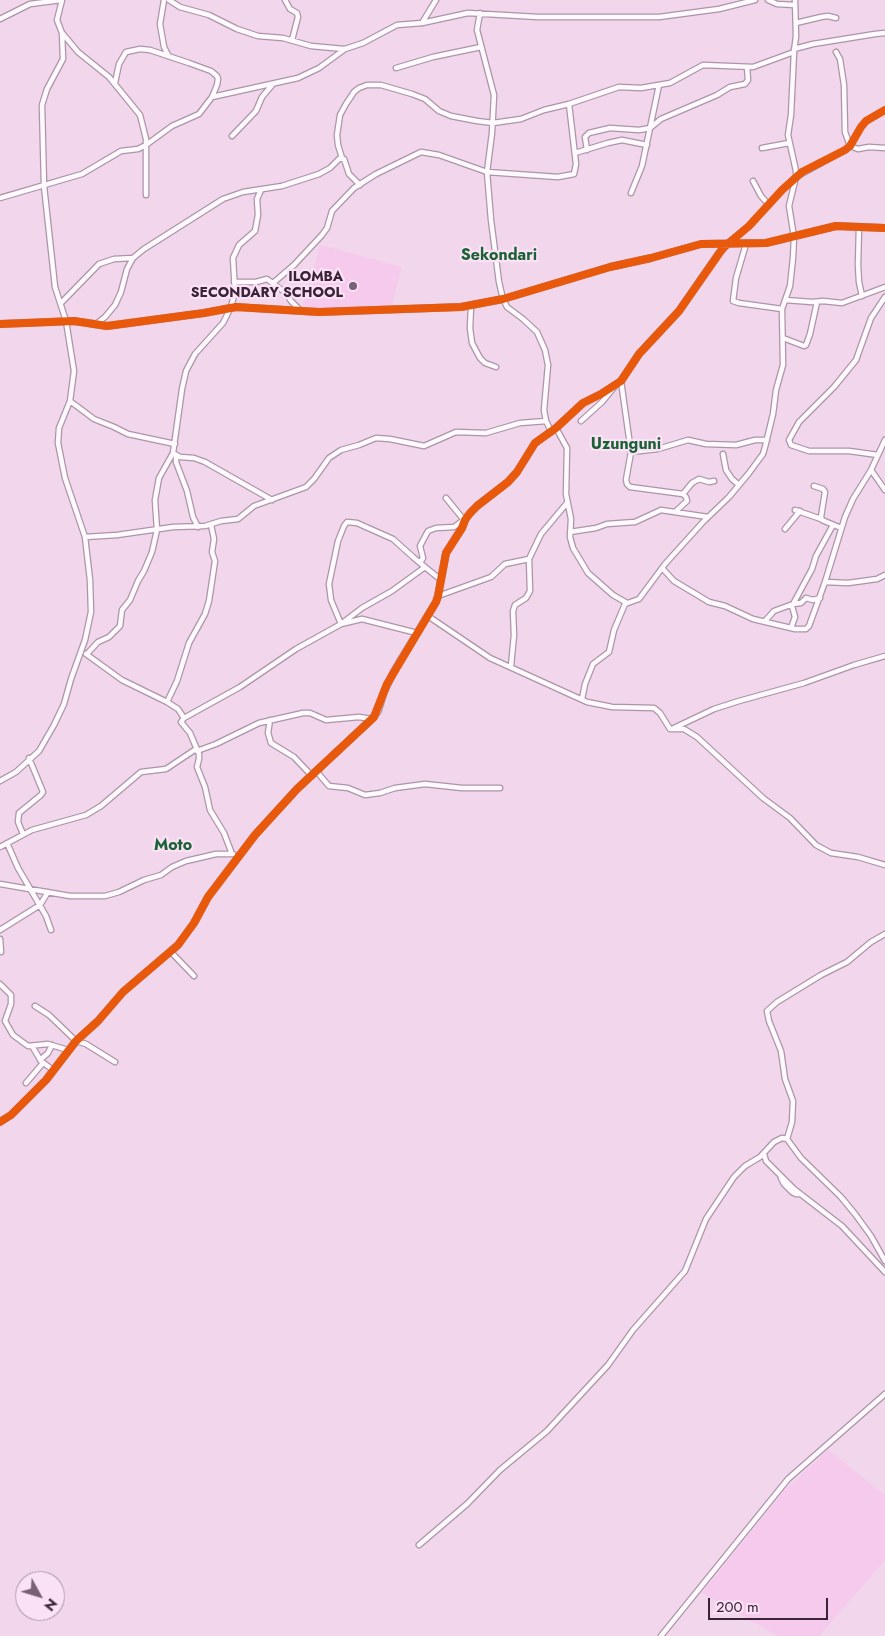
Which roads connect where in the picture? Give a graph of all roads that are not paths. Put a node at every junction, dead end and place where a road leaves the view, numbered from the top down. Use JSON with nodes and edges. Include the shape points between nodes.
{"nodes":[{"id":1,"x":62,"y":0,"type":"edge"},
{"id":2,"x":164,"y":0,"type":"edge"},
{"id":3,"x":169,"y":0,"type":"edge"},
{"id":4,"x":285,"y":0,"type":"edge"},
{"id":5,"x":436,"y":0,"type":"edge"},
{"id":6,"x":755,"y":0,"type":"edge"},
{"id":7,"x":768,"y":0,"type":"edge"},
{"id":8,"x":794,"y":3,"type":"edge"},
{"id":9,"x":480,"y":13,"type":"junction"},
{"id":10,"x":836,"y":18,"type":"dead end"},
{"id":11,"x":0,"y":19,"type":"edge"},
{"id":12,"x":422,"y":23,"type":"junction"},
{"id":13,"x":796,"y":23,"type":"junction"},
{"id":14,"x":62,"y":33,"type":"junction"},
{"id":15,"x":885,"y":33,"type":"edge"},
{"id":16,"x":292,"y":40,"type":"junction"},
{"id":17,"x":481,"y":46,"type":"junction"},
{"id":18,"x":345,"y":49,"type":"junction"},
{"id":19,"x":794,"y":50,"type":"junction"},
{"id":20,"x":836,"y":52,"type":"dead end"},
{"id":21,"x":168,"y":55,"type":"junction"},
{"id":22,"x":748,"y":67,"type":"junction"},
{"id":23,"x":396,"y":68,"type":"dead end"},
{"id":24,"x":115,"y":83,"type":"junction"},
{"id":25,"x":274,"y":84,"type":"junction"},
{"id":26,"x":659,"y":85,"type":"junction"},
{"id":27,"x":212,"y":97,"type":"junction"},
{"id":28,"x":569,"y":104,"type":"junction"},
{"id":29,"x":885,"y":110,"type":"edge"},
{"id":30,"x":493,"y":123,"type":"junction"},
{"id":31,"x":650,"y":128,"type":"junction"},
{"id":32,"x":232,"y":136,"type":"dead end"},
{"id":33,"x":789,"y":143,"type":"junction"},
{"id":34,"x":146,"y":145,"type":"junction"},
{"id":35,"x":647,"y":145,"type":"junction"},
{"id":36,"x":850,"y":146,"type":"junction"},
{"id":37,"x":762,"y":148,"type":"dead end"},
{"id":38,"x":885,"y":148,"type":"edge"},
{"id":39,"x":587,"y":150,"type":"junction"},
{"id":40,"x":575,"y":153,"type":"junction"},
{"id":41,"x":342,"y":158,"type":"junction"},
{"id":42,"x":487,"y":172,"type":"junction"},
{"id":43,"x":796,"y":177,"type":"junction"},
{"id":44,"x":754,"y":181,"type":"dead end"},
{"id":45,"x":360,"y":185,"type":"junction"},
{"id":46,"x":44,"y":186,"type":"junction"},
{"id":47,"x":261,"y":190,"type":"junction"},
{"id":48,"x":631,"y":193,"type":"dead end"},
{"id":49,"x":146,"y":195,"type":"dead end"},
{"id":50,"x":0,"y":198,"type":"edge"},
{"id":51,"x":769,"y":204,"type":"junction"},
{"id":52,"x":859,"y":227,"type":"junction"},
{"id":53,"x":885,"y":228,"type":"edge"},
{"id":54,"x":794,"y":236,"type":"junction"},
{"id":55,"x":728,"y":243,"type":"junction"},
{"id":56,"x":746,"y":244,"type":"junction"},
{"id":57,"x":133,"y":258,"type":"junction"},
{"id":58,"x":234,"y":282,"type":"junction"},
{"id":59,"x":272,"y":283,"type":"junction"},
{"id":60,"x":885,"y":287,"type":"edge"},
{"id":61,"x":862,"y":296,"type":"junction"},
{"id":62,"x":885,"y":297,"type":"edge"},
{"id":63,"x":503,"y":299,"type":"junction"},
{"id":64,"x":785,"y":300,"type":"junction"},
{"id":65,"x":817,"y":302,"type":"junction"},
{"id":66,"x":60,"y":303,"type":"junction"},
{"id":67,"x":470,"y":306,"type":"junction"},
{"id":68,"x":231,"y":307,"type":"junction"},
{"id":69,"x":782,"y":309,"type":"junction"},
{"id":70,"x":302,"y":312,"type":"junction"},
{"id":71,"x":66,"y":322,"type":"junction"},
{"id":72,"x":0,"y":324,"type":"edge"},
{"id":73,"x":96,"y":324,"type":"junction"},
{"id":74,"x":783,"y":338,"type":"junction"},
{"id":75,"x":496,"y":367,"type":"dead end"},
{"id":76,"x":618,"y":383,"type":"junction"},
{"id":77,"x":70,"y":401,"type":"junction"},
{"id":78,"x":546,"y":421,"type":"junction"},
{"id":79,"x":581,"y":421,"type":"dead end"},
{"id":80,"x":554,"y":429,"type":"junction"},
{"id":81,"x":767,"y":440,"type":"junction"},
{"id":82,"x":885,"y":440,"type":"edge"},
{"id":83,"x":175,"y":444,"type":"junction"},
{"id":84,"x":884,"y":447,"type":"edge"},
{"id":85,"x":631,"y":452,"type":"junction"},
{"id":86,"x":174,"y":454,"type":"junction"},
{"id":87,"x":723,"y":454,"type":"dead end"},
{"id":88,"x":878,"y":455,"type":"junction"},
{"id":89,"x":871,"y":470,"type":"junction"},
{"id":90,"x":714,"y":481,"type":"dead end"},
{"id":91,"x":739,"y":485,"type":"junction"},
{"id":92,"x":814,"y":486,"type":"dead end"},
{"id":93,"x":885,"y":490,"type":"edge"},
{"id":94,"x":683,"y":494,"type":"junction"},
{"id":95,"x":446,"y":498,"type":"dead end"},
{"id":96,"x":272,"y":500,"type":"junction"},
{"id":97,"x":567,"y":504,"type":"junction"},
{"id":98,"x":675,"y":512,"type":"junction"},
{"id":99,"x":708,"y":518,"type":"junction"},
{"id":100,"x":465,"y":519,"type":"junction"},
{"id":101,"x":821,"y":519,"type":"junction"},
{"id":102,"x":211,"y":525,"type":"junction"},
{"id":103,"x":833,"y":525,"type":"junction"},
{"id":104,"x":198,"y":527,"type":"junction"},
{"id":105,"x":841,"y":528,"type":"junction"},
{"id":106,"x":785,"y":529,"type":"dead end"},
{"id":107,"x":157,"y":530,"type":"junction"},
{"id":108,"x":570,"y":532,"type":"junction"},
{"id":109,"x":85,"y":537,"type":"junction"},
{"id":110,"x":529,"y":559,"type":"junction"},
{"id":111,"x":420,"y":563,"type":"junction"},
{"id":112,"x":425,"y":567,"type":"junction"},
{"id":113,"x":662,"y":568,"type":"junction"},
{"id":114,"x":885,"y":575,"type":"edge"},
{"id":115,"x":441,"y":580,"type":"junction"},
{"id":116,"x":825,"y":582,"type":"junction"},
{"id":117,"x":438,"y":596,"type":"junction"},
{"id":118,"x":820,"y":598,"type":"junction"},
{"id":119,"x":627,"y":603,"type":"junction"},
{"id":120,"x":794,"y":604,"type":"junction"},
{"id":121,"x":428,"y":616,"type":"junction"},
{"id":122,"x":765,"y":621,"type":"junction"},
{"id":123,"x":341,"y":624,"type":"junction"},
{"id":124,"x":791,"y":628,"type":"junction"},
{"id":125,"x":417,"y":633,"type":"junction"},
{"id":126,"x":81,"y":650,"type":"junction"},
{"id":127,"x":87,"y":654,"type":"junction"},
{"id":128,"x":885,"y":656,"type":"edge"},
{"id":129,"x":511,"y":666,"type":"junction"},
{"id":130,"x":582,"y":699,"type":"junction"},
{"id":131,"x":167,"y":702,"type":"junction"},
{"id":132,"x":184,"y":718,"type":"junction"},
{"id":133,"x":372,"y":719,"type":"junction"},
{"id":134,"x":270,"y":720,"type":"junction"},
{"id":135,"x":670,"y":730,"type":"junction"},
{"id":136,"x":196,"y":750,"type":"junction"},
{"id":137,"x":29,"y":758,"type":"junction"},
{"id":138,"x":314,"y":774,"type":"junction"},
{"id":139,"x":0,"y":781,"type":"edge"},
{"id":140,"x":500,"y":788,"type":"dead end"},
{"id":141,"x":23,"y":834,"type":"junction"},
{"id":142,"x":7,"y":843,"type":"junction"},
{"id":143,"x":0,"y":847,"type":"edge"},
{"id":144,"x":232,"y":854,"type":"junction"},
{"id":145,"x":240,"y":854,"type":"junction"},
{"id":146,"x":885,"y":865,"type":"edge"},
{"id":147,"x":0,"y":884,"type":"edge"},
{"id":148,"x":29,"y":888,"type":"junction"},
{"id":149,"x":48,"y":892,"type":"junction"},
{"id":150,"x":40,"y":905,"type":"junction"},
{"id":151,"x":0,"y":930,"type":"edge"},
{"id":152,"x":52,"y":930,"type":"dead end"},
{"id":153,"x":885,"y":934,"type":"edge"},
{"id":154,"x":0,"y":939,"type":"edge"},
{"id":155,"x":1,"y":952,"type":"edge"},
{"id":156,"x":171,"y":952,"type":"junction"},
{"id":157,"x":194,"y":976,"type":"dead end"},
{"id":158,"x":0,"y":984,"type":"edge"},
{"id":159,"x":35,"y":1006,"type":"dead end"},
{"id":160,"x":76,"y":1041,"type":"junction"},
{"id":161,"x":52,"y":1045,"type":"junction"},
{"id":162,"x":32,"y":1046,"type":"junction"},
{"id":163,"x":68,"y":1050,"type":"junction"},
{"id":164,"x":41,"y":1061,"type":"junction"},
{"id":165,"x":115,"y":1062,"type":"dead end"},
{"id":166,"x":54,"y":1070,"type":"junction"},
{"id":167,"x":26,"y":1083,"type":"dead end"},
{"id":168,"x":0,"y":1122,"type":"edge"},
{"id":169,"x":788,"y":1138,"type":"junction"},
{"id":170,"x":764,"y":1154,"type":"junction"},
{"id":171,"x":885,"y":1261,"type":"edge"},
{"id":172,"x":885,"y":1272,"type":"edge"},
{"id":173,"x":885,"y":1394,"type":"edge"},
{"id":174,"x":419,"y":1545,"type":"dead end"},
{"id":175,"x":661,"y":1636,"type":"edge"}],
"edges":[{"from":1,"to":11,"type":"street","via":[[30,4]]},
{"from":1,"to":14,"type":"street","via":[[57,20]]},
{"from":2,"to":21,"type":"street","via":[[160,24]]},
{"from":3,"to":16,"type":"street","via":[[258,36]]},
{"from":4,"to":16,"type":"street","via":[[298,17]]},
{"from":5,"to":12,"type":"street"},
{"from":6,"to":9,"type":"street","via":[[719,9],[654,17],[538,17]]},
{"from":7,"to":8,"type":"street","via":[[777,4]]},
{"from":8,"to":13,"type":"street"},
{"from":9,"to":12,"type":"street"},
{"from":9,"to":17,"type":"street","via":[[477,30]]},
{"from":10,"to":13,"type":"street","via":[[821,17]]},
{"from":12,"to":18,"type":"street","via":[[397,25]]},
{"from":13,"to":19,"type":"street"},
{"from":14,"to":24,"type":"street","via":[[78,52]]},
{"from":14,"to":46,"type":"street","via":[[63,62],[47,89],[42,105]]},
{"from":15,"to":19,"type":"street"},
{"from":16,"to":18,"type":"street","via":[[311,46]]},
{"from":17,"to":23,"type":"street"},
{"from":17,"to":30,"type":"street","via":[[494,95]]},
{"from":18,"to":25,"type":"street","via":[[319,68]]},
{"from":19,"to":22,"type":"street"},
{"from":19,"to":33,"type":"street"},
{"from":20,"to":36,"type":"street","via":[[844,85],[845,132]]},
{"from":21,"to":24,"type":"street","via":[[140,49],[126,52],[119,64]]},
{"from":21,"to":27,"type":"street","via":[[217,76]]},
{"from":22,"to":26,"type":"street","via":[[703,65],[677,80]]},
{"from":22,"to":31,"type":"street","via":[[745,84],[730,87],[658,120]]},
{"from":24,"to":34,"type":"street","via":[[140,115]]},
{"from":25,"to":27,"type":"street"},
{"from":25,"to":32,"type":"street","via":[[262,97],[256,111]]},
{"from":26,"to":28,"type":"street","via":[[619,87]]},
{"from":26,"to":31,"type":"street"},
{"from":27,"to":34,"type":"street","via":[[199,114],[172,126]]},
{"from":28,"to":30,"type":"street","via":[[522,119]]},
{"from":28,"to":40,"type":"street"},
{"from":29,"to":36,"type":"street","via":[[860,127]]},
{"from":30,"to":41,"type":"street","via":[[451,116],[412,94],[386,86],[367,85],[354,92],[340,116],[337,134]]},
{"from":30,"to":42,"type":"street"},
{"from":31,"to":35,"type":"street"},
{"from":31,"to":39,"type":"street","via":[[610,128],[593,132],[585,137]]},
{"from":33,"to":37,"type":"street"},
{"from":33,"to":43,"type":"street"},
{"from":34,"to":46,"type":"street","via":[[121,152],[82,174]]},
{"from":34,"to":49,"type":"street"},
{"from":35,"to":39,"type":"street","via":[[622,140]]},
{"from":35,"to":48,"type":"street"},
{"from":36,"to":38,"type":"street","via":[[858,149]]},
{"from":36,"to":43,"type":"street"},
{"from":39,"to":40,"type":"street"},
{"from":40,"to":42,"type":"street","via":[[576,171],[568,176]]},
{"from":41,"to":45,"type":"street","via":[[349,174]]},
{"from":41,"to":47,"type":"street","via":[[319,174]]},
{"from":42,"to":45,"type":"street","via":[[421,152]]},
{"from":42,"to":63,"type":"street"},
{"from":43,"to":51,"type":"street"},
{"from":43,"to":54,"type":"street","via":[[789,206]]},
{"from":44,"to":51,"type":"street","via":[[760,196]]},
{"from":45,"to":59,"type":"street","via":[[336,206],[325,232],[309,250]]},
{"from":46,"to":50,"type":"street"},
{"from":46,"to":66,"type":"street","via":[[55,287]]},
{"from":47,"to":57,"type":"street","via":[[243,192],[223,200]]},
{"from":47,"to":58,"type":"street","via":[[257,200],[255,231],[243,240],[232,258]]},
{"from":51,"to":55,"type":"street"},
{"from":52,"to":53,"type":"street"},
{"from":52,"to":54,"type":"street","via":[[832,226]]},
{"from":52,"to":61,"type":"street","via":[[858,265]]},
{"from":54,"to":56,"type":"street","via":[[766,244]]},
{"from":54,"to":64,"type":"street","via":[[791,278]]},
{"from":55,"to":56,"type":"street"},
{"from":55,"to":63,"type":"street","via":[[692,245]]},
{"from":55,"to":76,"type":"street","via":[[679,311],[639,354]]},
{"from":56,"to":69,"type":"street","via":[[733,301]]},
{"from":57,"to":66,"type":"street","via":[[99,264]]},
{"from":57,"to":73,"type":"street","via":[[115,305]]},
{"from":58,"to":59,"type":"street","via":[[265,279]]},
{"from":58,"to":68,"type":"street"},
{"from":59,"to":70,"type":"street","via":[[286,293]]},
{"from":60,"to":61,"type":"street"},
{"from":61,"to":65,"type":"street","via":[[842,303]]},
{"from":62,"to":88,"type":"street","via":[[871,318],[853,363],[799,422],[790,440],[792,445],[809,451]]},
{"from":63,"to":67,"type":"street"},
{"from":63,"to":78,"type":"street","via":[[507,307],[537,332],[545,350],[548,365]]},
{"from":64,"to":65,"type":"street"},
{"from":64,"to":69,"type":"street"},
{"from":65,"to":74,"type":"street","via":[[806,345]]},
{"from":66,"to":71,"type":"street"},
{"from":67,"to":70,"type":"street"},
{"from":67,"to":75,"type":"street","via":[[472,343],[480,358]]},
{"from":68,"to":70,"type":"street"},
{"from":68,"to":73,"type":"street","via":[[118,325]]},
{"from":68,"to":83,"type":"street","via":[[223,323],[195,354],[186,371]]},
{"from":69,"to":74,"type":"street"},
{"from":71,"to":72,"type":"street"},
{"from":71,"to":73,"type":"street"},
{"from":71,"to":77,"type":"street","via":[[74,371]]},
{"from":74,"to":81,"type":"street","via":[[783,365]]},
{"from":76,"to":79,"type":"street"},
{"from":76,"to":80,"type":"street","via":[[584,403]]},
{"from":76,"to":85,"type":"street"},
{"from":77,"to":83,"type":"street","via":[[94,419],[128,434]]},
{"from":77,"to":109,"type":"street","via":[[59,428],[58,442],[65,478]]},
{"from":78,"to":80,"type":"street"},
{"from":78,"to":96,"type":"street","via":[[520,423],[486,433],[456,432],[424,446],[376,438],[341,450],[329,458],[306,487]]},
{"from":80,"to":97,"type":"street","via":[[567,448]]},
{"from":80,"to":100,"type":"street","via":[[535,443],[508,482]]},
{"from":81,"to":85,"type":"street","via":[[736,445],[688,440],[658,449]]},
{"from":81,"to":91,"type":"street","via":[[763,454]]},
{"from":82,"to":84,"type":"street"},
{"from":83,"to":86,"type":"street"},
{"from":84,"to":88,"type":"street"},
{"from":85,"to":94,"type":"street","via":[[626,480],[628,486]]},
{"from":86,"to":96,"type":"street","via":[[205,462]]},
{"from":86,"to":104,"type":"street"},
{"from":86,"to":107,"type":"street","via":[[159,478],[154,506]]},
{"from":87,"to":91,"type":"street","via":[[726,470]]},
{"from":88,"to":89,"type":"street"},
{"from":89,"to":93,"type":"street"},
{"from":89,"to":105,"type":"street"},
{"from":90,"to":94,"type":"street","via":[[699,479]]},
{"from":91,"to":99,"type":"street"},
{"from":92,"to":101,"type":"street","via":[[825,492]]},
{"from":94,"to":98,"type":"street","via":[[687,501]]},
{"from":95,"to":100,"type":"street"},
{"from":96,"to":102,"type":"street","via":[[254,506],[238,519]]},
{"from":97,"to":108,"type":"street"},
{"from":97,"to":110,"type":"street","via":[[541,534]]},
{"from":98,"to":99,"type":"street"},
{"from":98,"to":108,"type":"street","via":[[661,510],[635,522]]},
{"from":99,"to":113,"type":"street"},
{"from":100,"to":111,"type":"street","via":[[454,526],[428,531],[420,546],[423,558]]},
{"from":100,"to":115,"type":"street","via":[[446,553]]},
{"from":101,"to":103,"type":"street"},
{"from":101,"to":106,"type":"street","via":[[798,511]]},
{"from":102,"to":104,"type":"street"},
{"from":102,"to":131,"type":"street","via":[[215,561],[209,601]]},
{"from":103,"to":105,"type":"street"},
{"from":103,"to":120,"type":"street"},
{"from":104,"to":107,"type":"street"},
{"from":105,"to":116,"type":"street"},
{"from":107,"to":109,"type":"street"},
{"from":107,"to":127,"type":"street","via":[[144,571],[122,610],[120,626]]},
{"from":108,"to":119,"type":"street","via":[[573,548],[588,573]]},
{"from":109,"to":126,"type":"street","via":[[91,612]]},
{"from":110,"to":117,"type":"street","via":[[505,564],[491,577]]},
{"from":110,"to":129,"type":"street","via":[[530,591],[513,611]]},
{"from":111,"to":112,"type":"street"},
{"from":111,"to":123,"type":"street","via":[[393,539],[357,523],[347,522],[338,541],[329,584],[331,600]]},
{"from":112,"to":115,"type":"street"},
{"from":112,"to":123,"type":"street"},
{"from":113,"to":119,"type":"street","via":[[639,599]]},
{"from":113,"to":122,"type":"street","via":[[674,581],[705,601]]},
{"from":114,"to":116,"type":"street","via":[[848,583]]},
{"from":115,"to":117,"type":"street"},
{"from":116,"to":118,"type":"street"},
{"from":117,"to":121,"type":"street"},
{"from":118,"to":120,"type":"street","via":[[806,598]]},
{"from":118,"to":124,"type":"street","via":[[808,627],[805,630]]},
{"from":119,"to":130,"type":"street","via":[[615,627],[610,652],[594,664]]},
{"from":120,"to":122,"type":"street","via":[[772,612]]},
{"from":120,"to":124,"type":"street","via":[[795,617]]},
{"from":121,"to":125,"type":"street"},
{"from":121,"to":129,"type":"street","via":[[490,658]]},
{"from":122,"to":124,"type":"street"},
{"from":123,"to":125,"type":"street","via":[[366,619]]},
{"from":123,"to":132,"type":"street"},
{"from":125,"to":133,"type":"street","via":[[387,684]]},
{"from":126,"to":127,"type":"street"},
{"from":126,"to":137,"type":"street","via":[[61,713],[42,746]]},
{"from":127,"to":131,"type":"street","via":[[122,680]]},
{"from":128,"to":135,"type":"street","via":[[714,709]]},
{"from":129,"to":130,"type":"street"},
{"from":130,"to":135,"type":"street","via":[[605,706],[654,708]]},
{"from":131,"to":132,"type":"street"},
{"from":132,"to":136,"type":"street","via":[[181,722],[190,733]]},
{"from":133,"to":134,"type":"street","via":[[326,720],[308,712]]},
{"from":133,"to":138,"type":"street"},
{"from":134,"to":136,"type":"street"},
{"from":134,"to":138,"type":"street","via":[[268,733],[271,743]]},
{"from":135,"to":146,"type":"street","via":[[684,729],[698,737],[821,848]]},
{"from":136,"to":141,"type":"street","via":[[166,769],[141,772],[86,815]]},
{"from":136,"to":144,"type":"street","via":[[200,757],[196,767],[210,810]]},
{"from":137,"to":139,"type":"street","via":[[16,772]]},
{"from":137,"to":141,"type":"street","via":[[42,792],[19,814],[18,822]]},
{"from":138,"to":140,"type":"street","via":[[330,786],[348,788],[365,795],[425,784]]},
{"from":138,"to":145,"type":"street","via":[[285,801]]},
{"from":141,"to":142,"type":"street"},
{"from":142,"to":143,"type":"street"},
{"from":142,"to":148,"type":"street"},
{"from":144,"to":145,"type":"street"},
{"from":144,"to":149,"type":"street","via":[[186,860],[164,874],[112,895],[82,897]]},
{"from":145,"to":156,"type":"street"},
{"from":147,"to":148,"type":"street"},
{"from":148,"to":149,"type":"street"},
{"from":148,"to":150,"type":"street"},
{"from":149,"to":150,"type":"street"},
{"from":150,"to":151,"type":"street"},
{"from":150,"to":152,"type":"street"},
{"from":153,"to":169,"type":"street","via":[[850,960],[790,993],[767,1011],[794,1101]]},
{"from":154,"to":155,"type":"street"},
{"from":156,"to":157,"type":"street"},
{"from":156,"to":160,"type":"street","via":[[129,986]]},
{"from":158,"to":162,"type":"street","via":[[12,999],[6,1025],[15,1037]]},
{"from":159,"to":160,"type":"street"},
{"from":160,"to":163,"type":"street"},
{"from":160,"to":165,"type":"street"},
{"from":161,"to":162,"type":"street"},
{"from":161,"to":163,"type":"street"},
{"from":161,"to":164,"type":"street"},
{"from":162,"to":164,"type":"street"},
{"from":163,"to":166,"type":"street"},
{"from":164,"to":166,"type":"street"},
{"from":164,"to":167,"type":"street"},
{"from":166,"to":168,"type":"street","via":[[11,1115]]},
{"from":169,"to":170,"type":"street","via":[[774,1142]]},
{"from":169,"to":171,"type":"street","via":[[801,1158],[855,1214]]},
{"from":170,"to":172,"type":"street","via":[[766,1161],[800,1194],[842,1226]]},
{"from":170,"to":174,"type":"street","via":[[745,1166],[729,1185],[701,1228],[685,1272],[633,1330],[608,1365],[547,1431]]},
{"from":173,"to":175,"type":"street","via":[[788,1479]]}]}
